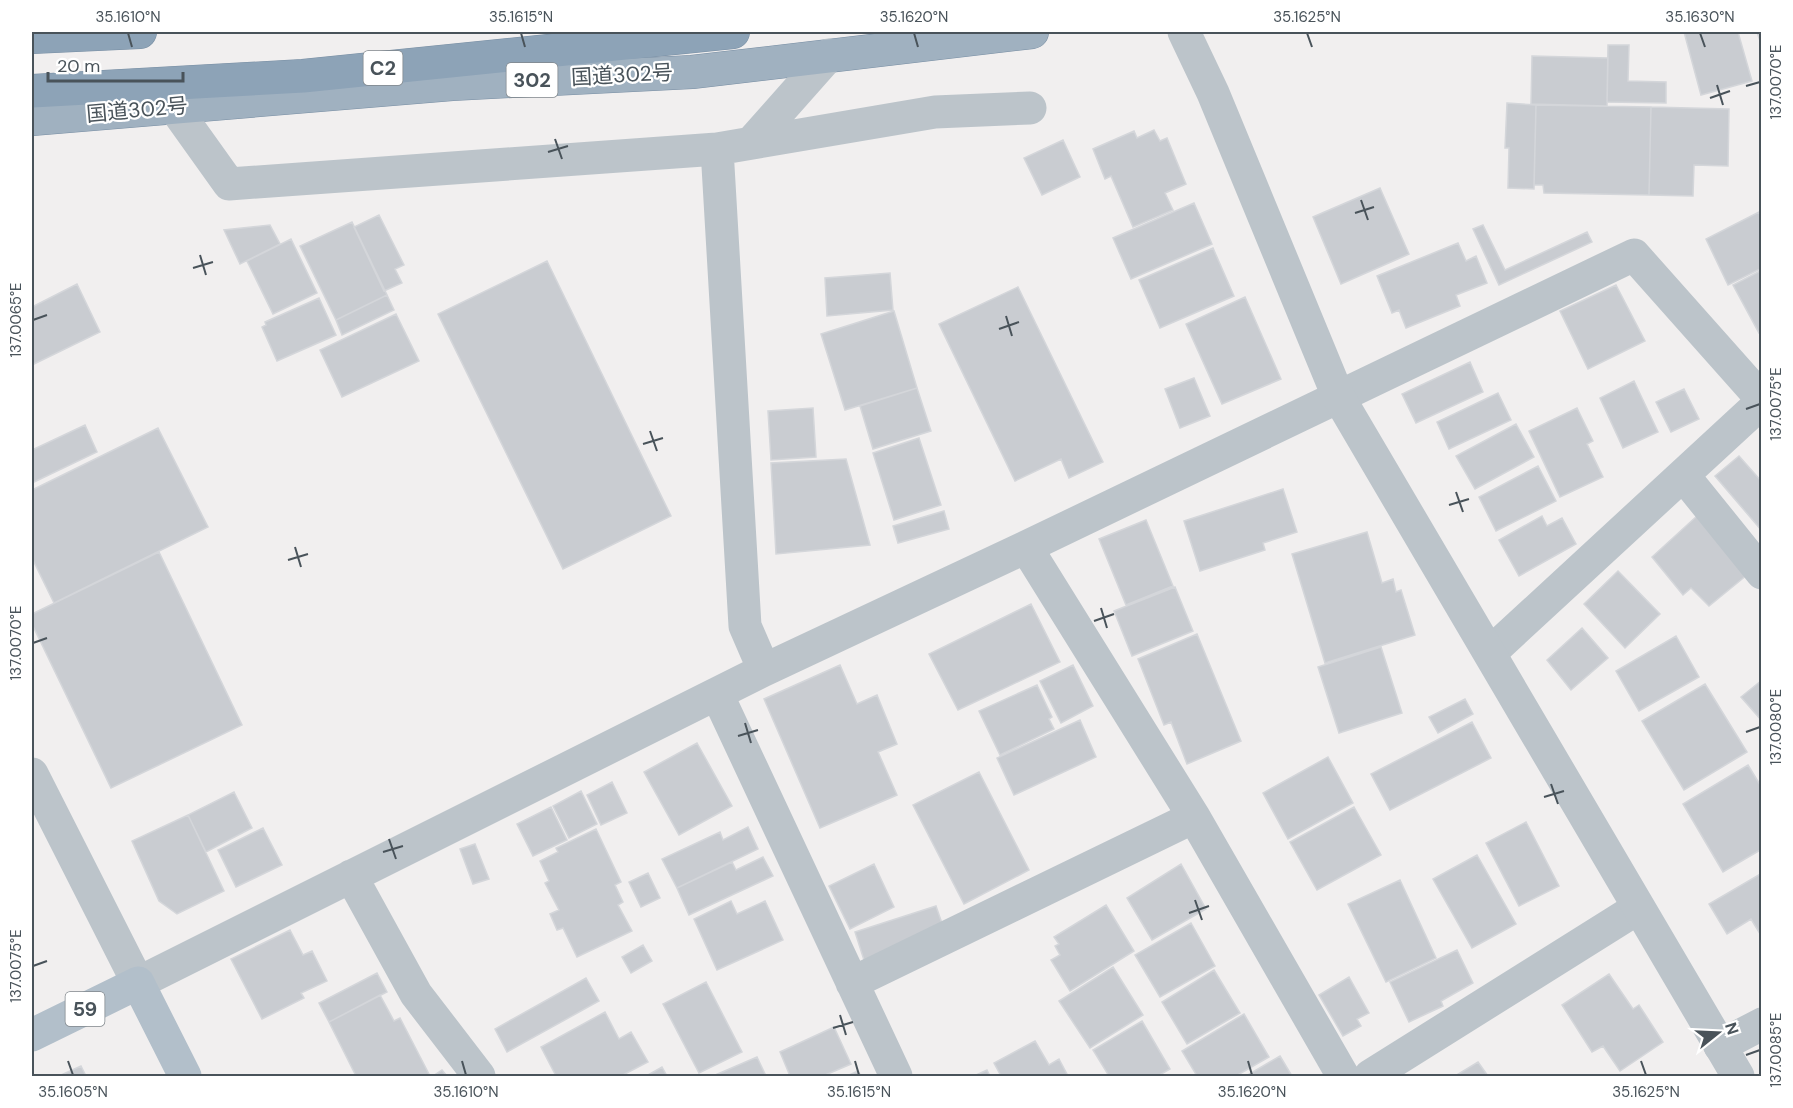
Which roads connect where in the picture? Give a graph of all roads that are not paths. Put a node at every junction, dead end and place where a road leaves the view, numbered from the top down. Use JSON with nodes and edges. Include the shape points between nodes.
{"nodes":[{"id":1,"x":140,"y":32,"type":"edge"},
{"id":2,"x":733,"y":32,"type":"edge"},
{"id":3,"x":1032,"y":32,"type":"edge"},
{"id":4,"x":1184,"y":32,"type":"edge"},
{"id":5,"x":32,"y":37,"type":"edge"},
{"id":6,"x":829,"y":56,"type":"junction"},
{"id":7,"x":32,"y":91,"type":"edge"},
{"id":8,"x":174,"y":107,"type":"junction"},
{"id":9,"x":1030,"y":108,"type":"dead end"},
{"id":10,"x":32,"y":119,"type":"edge"},
{"id":11,"x":751,"y":143,"type":"junction"},
{"id":12,"x":717,"y":149,"type":"junction"},
{"id":13,"x":1338,"y":396,"type":"junction"},
{"id":14,"x":1761,"y":400,"type":"edge"},
{"id":15,"x":1683,"y":475,"type":"junction"},
{"id":16,"x":1026,"y":548,"type":"junction"},
{"id":17,"x":1761,"y":573,"type":"edge"},
{"id":18,"x":1490,"y":653,"type":"junction"},
{"id":19,"x":764,"y":670,"type":"junction"},
{"id":20,"x":717,"y":694,"type":"junction"},
{"id":21,"x":32,"y":774,"type":"edge"},
{"id":22,"x":1194,"y":817,"type":"junction"},
{"id":23,"x":351,"y":876,"type":"junction"},
{"id":24,"x":1638,"y":908,"type":"junction"},
{"id":25,"x":138,"y":983,"type":"junction"},
{"id":26,"x":852,"y":983,"type":"junction"},
{"id":27,"x":1761,"y":1024,"type":"edge"},
{"id":28,"x":32,"y":1035,"type":"edge"},
{"id":29,"x":1720,"y":1046,"type":"junction"},
{"id":30,"x":184,"y":1077,"type":"edge"},
{"id":31,"x":478,"y":1077,"type":"edge"},
{"id":32,"x":896,"y":1077,"type":"edge"},
{"id":33,"x":1342,"y":1077,"type":"edge"},
{"id":34,"x":1370,"y":1077,"type":"edge"},
{"id":35,"x":1738,"y":1077,"type":"edge"}],
"edges":[{"from":1,"to":5,"type":"highway"},
{"from":2,"to":7,"type":"highway","number":"C2","via":[[303,76]]},
{"from":3,"to":6,"type":"highway","name":"国道302号","number":"302"},
{"from":4,"to":13,"type":"street"},
{"from":6,"to":8,"type":"highway","name":"国道302号","number":"302","via":[[692,72],[452,84]]},
{"from":6,"to":11,"type":"street"},
{"from":8,"to":10,"type":"highway","name":"国道302号","number":"302"},
{"from":8,"to":12,"type":"street","via":[[229,184]]},
{"from":9,"to":11,"type":"street","via":[[935,112]]},
{"from":11,"to":12,"type":"street"},
{"from":12,"to":19,"type":"street","via":[[745,626]]},
{"from":13,"to":14,"type":"street","via":[[1634,255]]},
{"from":13,"to":16,"type":"street"},
{"from":13,"to":18,"type":"street"},
{"from":14,"to":15,"type":"street"},
{"from":15,"to":17,"type":"street"},
{"from":15,"to":18,"type":"street"},
{"from":16,"to":19,"type":"street"},
{"from":16,"to":22,"type":"street"},
{"from":18,"to":24,"type":"street"},
{"from":19,"to":20,"type":"street"},
{"from":20,"to":23,"type":"street"},
{"from":20,"to":26,"type":"street"},
{"from":21,"to":25,"type":"street"},
{"from":22,"to":26,"type":"street"},
{"from":22,"to":33,"type":"street"},
{"from":23,"to":25,"type":"street"},
{"from":23,"to":31,"type":"street","via":[[416,993]]},
{"from":24,"to":29,"type":"street"},
{"from":24,"to":34,"type":"street"},
{"from":25,"to":28,"type":"main road","number":"59"},
{"from":25,"to":30,"type":"main road"},
{"from":26,"to":32,"type":"street"},
{"from":27,"to":29,"type":"street"},
{"from":29,"to":35,"type":"street"}]}
